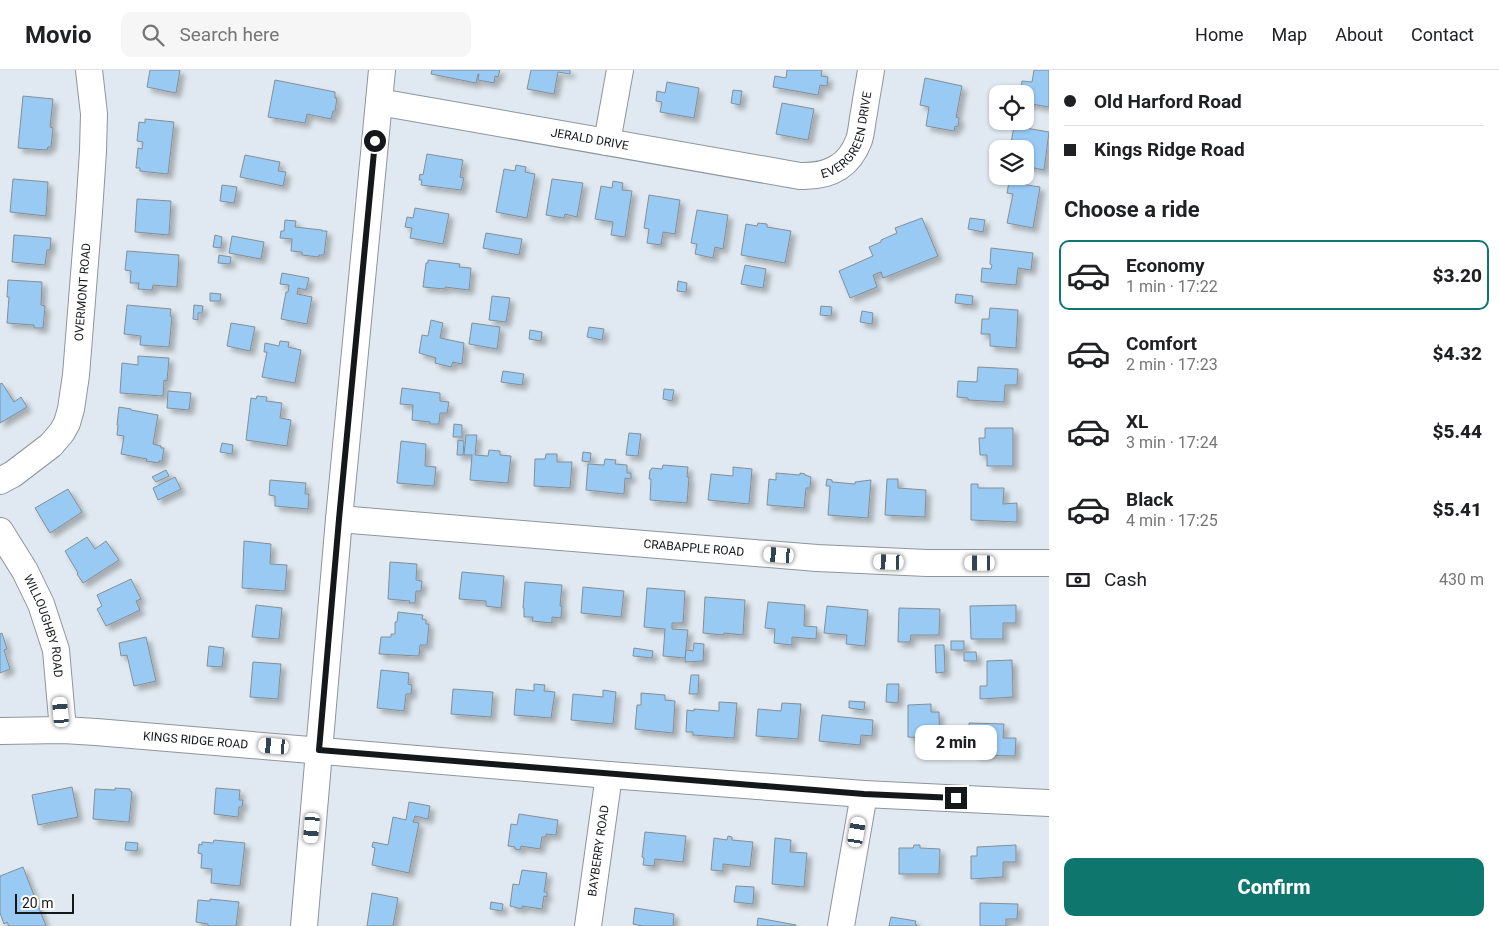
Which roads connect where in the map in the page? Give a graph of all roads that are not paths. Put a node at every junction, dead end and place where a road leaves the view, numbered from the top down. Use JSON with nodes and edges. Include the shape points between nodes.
{"nodes":[{"id":1,"x":89,"y":70,"type":"edge"},
{"id":2,"x":382,"y":70,"type":"edge"},
{"id":3,"x":620,"y":70,"type":"edge"},
{"id":4,"x":871,"y":70,"type":"edge"},
{"id":5,"x":379,"y":102,"type":"junction"},
{"id":6,"x":607,"y":142,"type":"junction"},
{"id":7,"x":800,"y":176,"type":"joint"},
{"id":8,"x":0,"y":481,"type":"edge"},
{"id":9,"x":339,"y":519,"type":"junction"},
{"id":10,"x":0,"y":531,"type":"edge"},
{"id":11,"x":1049,"y":563,"type":"edge"},
{"id":12,"x":0,"y":730,"type":"edge"},
{"id":13,"x":63,"y":730,"type":"junction"},
{"id":14,"x":319,"y":750,"type":"junction"},
{"id":15,"x":609,"y":775,"type":"junction"},
{"id":16,"x":864,"y":794,"type":"junction"},
{"id":17,"x":1049,"y":802,"type":"edge"},
{"id":18,"x":304,"y":926,"type":"edge"},
{"id":19,"x":588,"y":926,"type":"edge"},
{"id":20,"x":841,"y":926,"type":"edge"}],
"edges":[{"from":1,"to":8,"type":"street","name":"OVERMONT ROAD","via":[[94,114],[92,160],[71,409],[67,423],[51,445]]},
{"from":2,"to":5,"type":"street"},
{"from":3,"to":6,"type":"street"},
{"from":4,"to":7,"type":"street","name":"EVERGREEN DRIVE","via":[[859,140],[850,156],[841,166],[827,173]]},
{"from":5,"to":6,"type":"street","name":"JERALD DRIVE"},
{"from":5,"to":9,"type":"street"},
{"from":6,"to":7,"type":"street","name":"JERALD DRIVE"},
{"from":9,"to":11,"type":"street","name":"CRABAPPLE ROAD","via":[[826,558],[927,563]]},
{"from":9,"to":14,"type":"street"},
{"from":10,"to":13,"type":"street","name":"WILLOUGHBY ROAD","via":[[41,604],[56,650]]},
{"from":12,"to":13,"type":"street","name":"KINGS RIDGE ROAD"},
{"from":13,"to":14,"type":"street","name":"KINGS RIDGE ROAD"},
{"from":14,"to":15,"type":"street","name":"KINGS RIDGE ROAD"},
{"from":14,"to":18,"type":"street"},
{"from":15,"to":16,"type":"street","name":"KINGS RIDGE ROAD"},
{"from":15,"to":19,"type":"street","name":"BAYBERRY ROAD"},
{"from":16,"to":17,"type":"street","name":"KINGS RIDGE ROAD"},
{"from":16,"to":20,"type":"street"}]}
